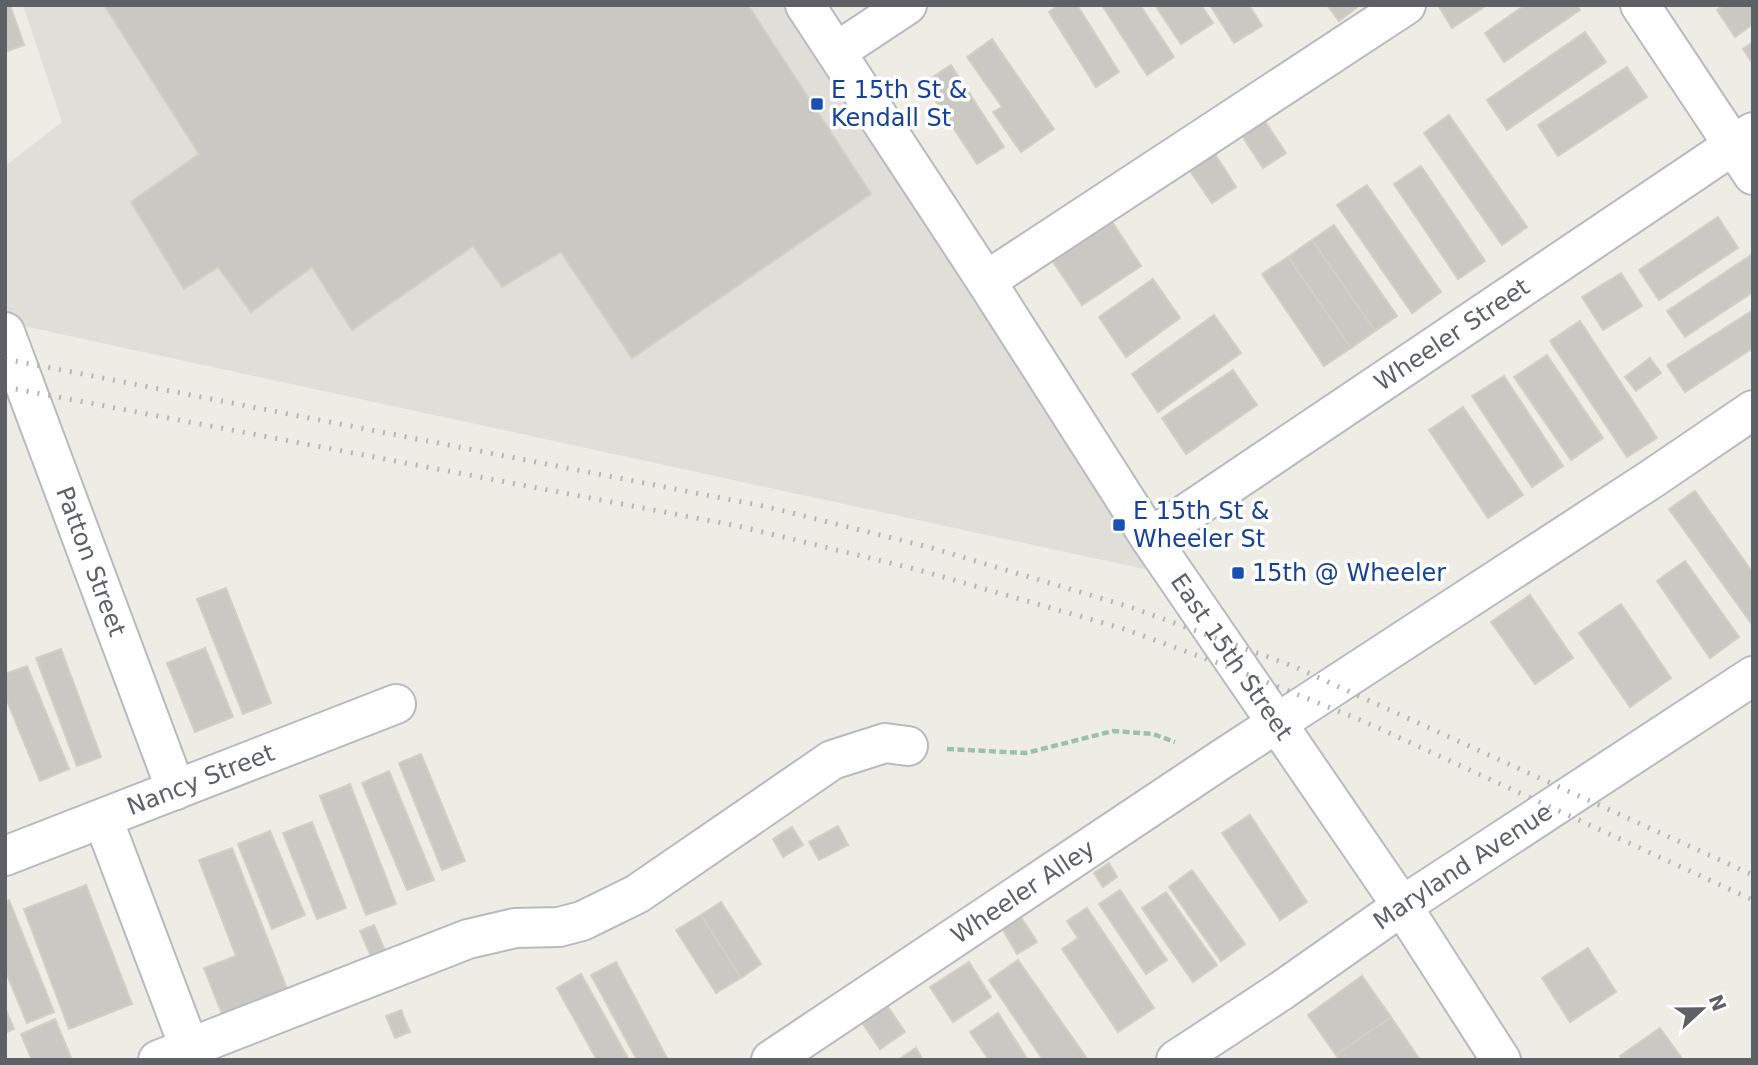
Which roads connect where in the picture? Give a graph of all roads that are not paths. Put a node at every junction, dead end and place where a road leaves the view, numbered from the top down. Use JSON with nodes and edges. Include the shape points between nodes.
{"nodes":[{"id":1,"x":805,"y":5,"type":"edge"},
{"id":2,"x":907,"y":5,"type":"edge"},
{"id":3,"x":1406,"y":5,"type":"edge"},
{"id":4,"x":1640,"y":5,"type":"edge"},
{"id":5,"x":836,"y":52,"type":"junction"},
{"id":6,"x":1746,"y":150,"type":"edge"},
{"id":7,"x":986,"y":281,"type":"junction"},
{"id":8,"x":5,"y":332,"type":"edge"},
{"id":9,"x":1753,"y":410,"type":"edge"},
{"id":10,"x":1150,"y":538,"type":"junction"},
{"id":11,"x":1753,"y":676,"type":"edge"},
{"id":12,"x":396,"y":704,"type":"dead end"},
{"id":13,"x":1276,"y":723,"type":"junction"},
{"id":14,"x":908,"y":746,"type":"road end"},
{"id":15,"x":176,"y":790,"type":"junction"},
{"id":16,"x":103,"y":819,"type":"junction"},
{"id":17,"x":5,"y":856,"type":"edge"},
{"id":18,"x":1402,"y":906,"type":"junction"},
{"id":19,"x":180,"y":1056,"type":"edge"},
{"id":20,"x":771,"y":1060,"type":"edge"},
{"id":21,"x":1176,"y":1060,"type":"edge"},
{"id":22,"x":1501,"y":1060,"type":"edge"}],
"edges":[{"from":1,"to":5,"type":"street","name":"East 15th Street"},
{"from":2,"to":5,"type":"street"},
{"from":3,"to":7,"type":"street"},
{"from":4,"to":6,"type":"street"},
{"from":5,"to":7,"type":"street","name":"East 15th Street"},
{"from":6,"to":10,"type":"street","name":"Wheeler Street"},
{"from":7,"to":10,"type":"street","name":"East 15th Street"},
{"from":8,"to":15,"type":"street","name":"Patton Street"},
{"from":9,"to":13,"type":"street","name":"Wheeler Alley"},
{"from":10,"to":13,"type":"street","name":"East 15th Street"},
{"from":11,"to":18,"type":"street","name":"Maryland Avenue"},
{"from":12,"to":15,"type":"street","name":"Nancy Street"},
{"from":13,"to":18,"type":"street","name":"East 15th Street"},
{"from":13,"to":20,"type":"street","name":"Wheeler Alley"},
{"from":14,"to":19,"type":"street","via":[[885,743],[832,760],[638,894],[582,921],[559,927],[515,928],[468,939]]},
{"from":15,"to":16,"type":"street","name":"Nancy Street"},
{"from":16,"to":17,"type":"street","name":"Nancy Street"},
{"from":16,"to":19,"type":"street"},
{"from":18,"to":21,"type":"street","name":"Maryland Avenue"},
{"from":18,"to":22,"type":"street","name":"East 15th Street"}]}
